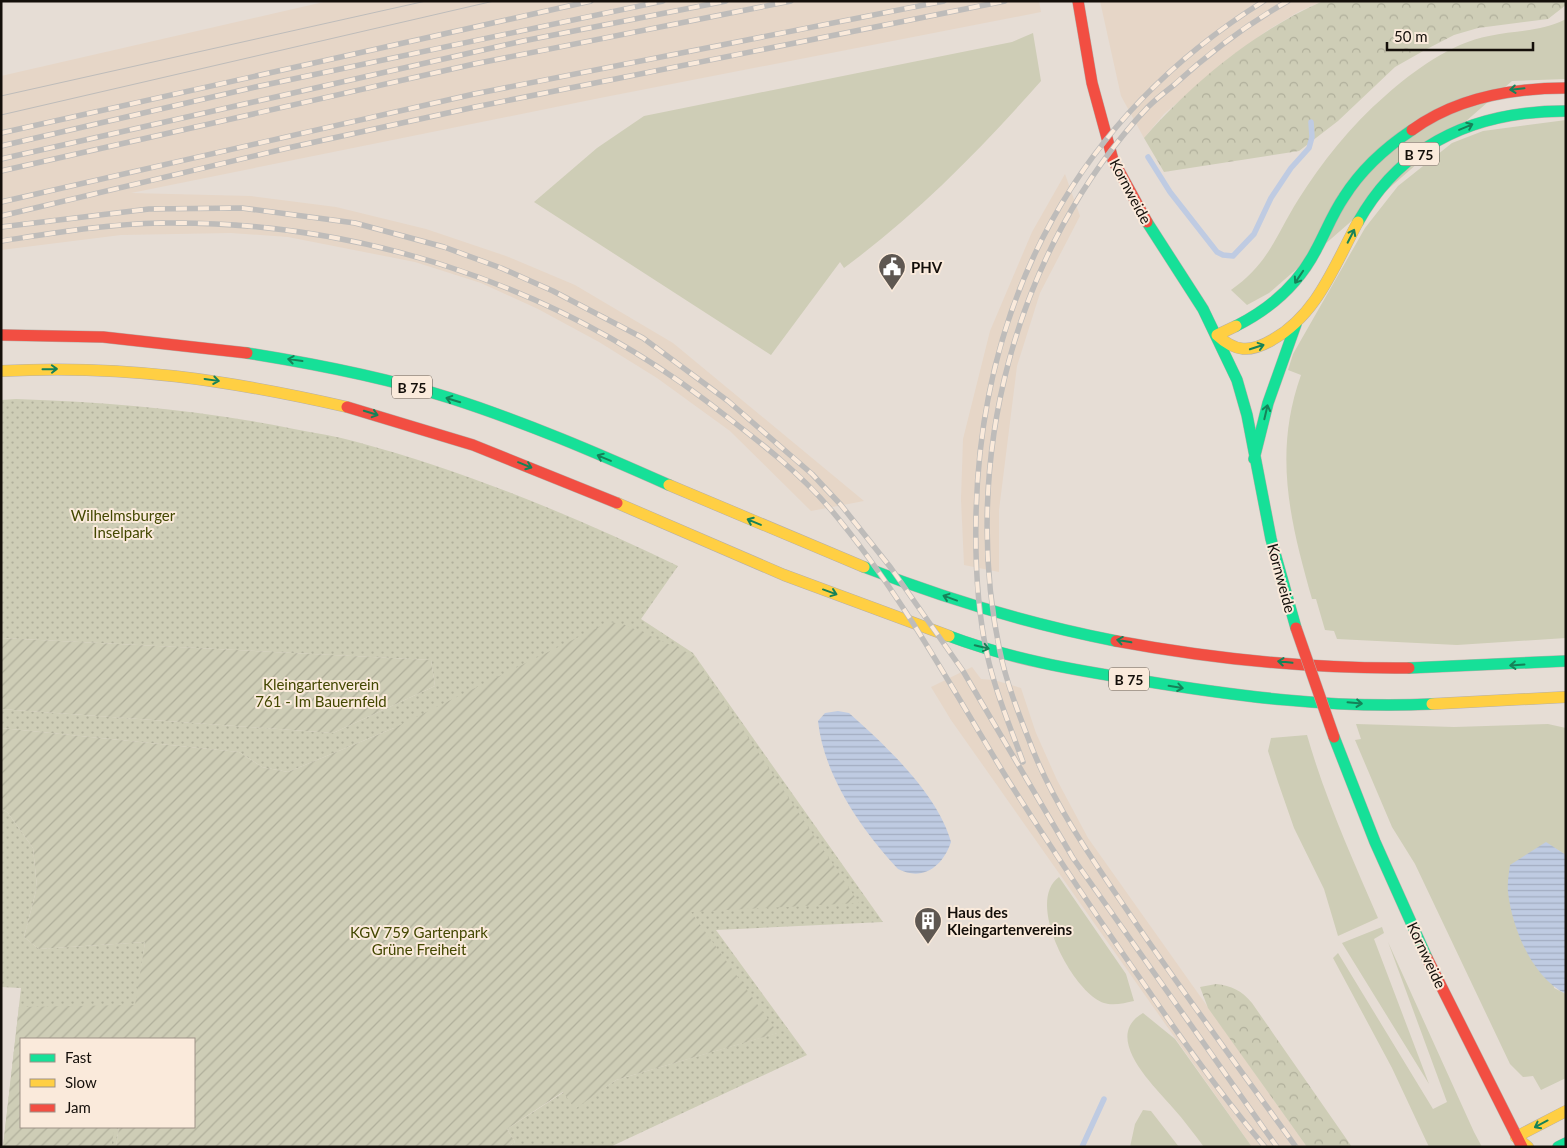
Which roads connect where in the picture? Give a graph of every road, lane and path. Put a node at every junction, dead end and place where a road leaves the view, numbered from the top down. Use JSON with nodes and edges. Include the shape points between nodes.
{"nodes":[{"id":1,"x":1078,"y":1,"type":"edge"},
{"id":2,"x":1566,"y":88,"type":"edge"},
{"id":3,"x":1566,"y":111,"type":"edge"},
{"id":4,"x":1296,"y":324,"type":"junction"},
{"id":5,"x":1,"y":335,"type":"edge"},
{"id":6,"x":1216,"y":335,"type":"junction"},
{"id":7,"x":1,"y":371,"type":"edge"},
{"id":8,"x":1254,"y":459,"type":"junction"},
{"id":9,"x":1566,"y":661,"type":"edge"},
{"id":10,"x":1566,"y":697,"type":"edge"},
{"id":11,"x":1488,"y":701,"type":"junction"},
{"id":12,"x":1537,"y":710,"type":"dead end"},
{"id":13,"x":1566,"y":1111,"type":"edge"},
{"id":14,"x":1519,"y":1142,"type":"edge"},
{"id":15,"x":1566,"y":1143,"type":"edge"},
{"id":16,"x":1528,"y":1147,"type":"edge"},
{"id":17,"x":1558,"y":1147,"type":"edge"}],
"edges":[{"from":1,"to":6,"type":"main road","name":"Kornweide","via":[[1094,92],[1114,160],[1134,202]]},
{"from":2,"to":6,"type":"main road","number":"B 75","one_way":true,"via":[[1535,87],[1491,93],[1438,114],[1406,134],[1370,164],[1349,189],[1316,250],[1288,292],[1256,318]]},
{"from":4,"to":3,"type":"main road","number":"B 75","one_way":true,"via":[[1330,280],[1366,210],[1402,167],[1450,134],[1486,120],[1511,113]]},
{"from":6,"to":4,"type":"main road","number":"B 75","one_way":true,"via":[[1228,347],[1244,351],[1272,341]]},
{"from":8,"to":4,"type":"main road","number":"B 75","one_way":true,"via":[[1268,404]]},
{"from":9,"to":5,"type":"main road","number":"B 75","one_way":true,"via":[[1488,667],[1330,667],[1205,654],[1065,629],[965,604],[878,573],[564,440],[486,410],[404,385],[306,362],[195,346],[123,339]]},
{"from":6,"to":8,"type":"main road","name":"Kornweide","via":[[1243,401]]},
{"from":7,"to":11,"type":"main road","number":"B 75","one_way":true,"via":[[54,368],[150,372],[259,387],[361,410],[473,445],[784,575],[967,644],[1064,668],[1222,694],[1386,706]]},
{"from":8,"to":14,"type":"main road","name":"Kornweide","bridge":true,"via":[[1271,539],[1296,628],[1367,825],[1435,974]]},
{"from":10,"to":11,"type":"main road","number":"B 75"},
{"from":11,"to":12,"type":"main road"},
{"from":13,"to":14,"type":"main road","one_way":true},
{"from":14,"to":16,"type":"main road"},
{"from":15,"to":17,"type":"main road"}]}
